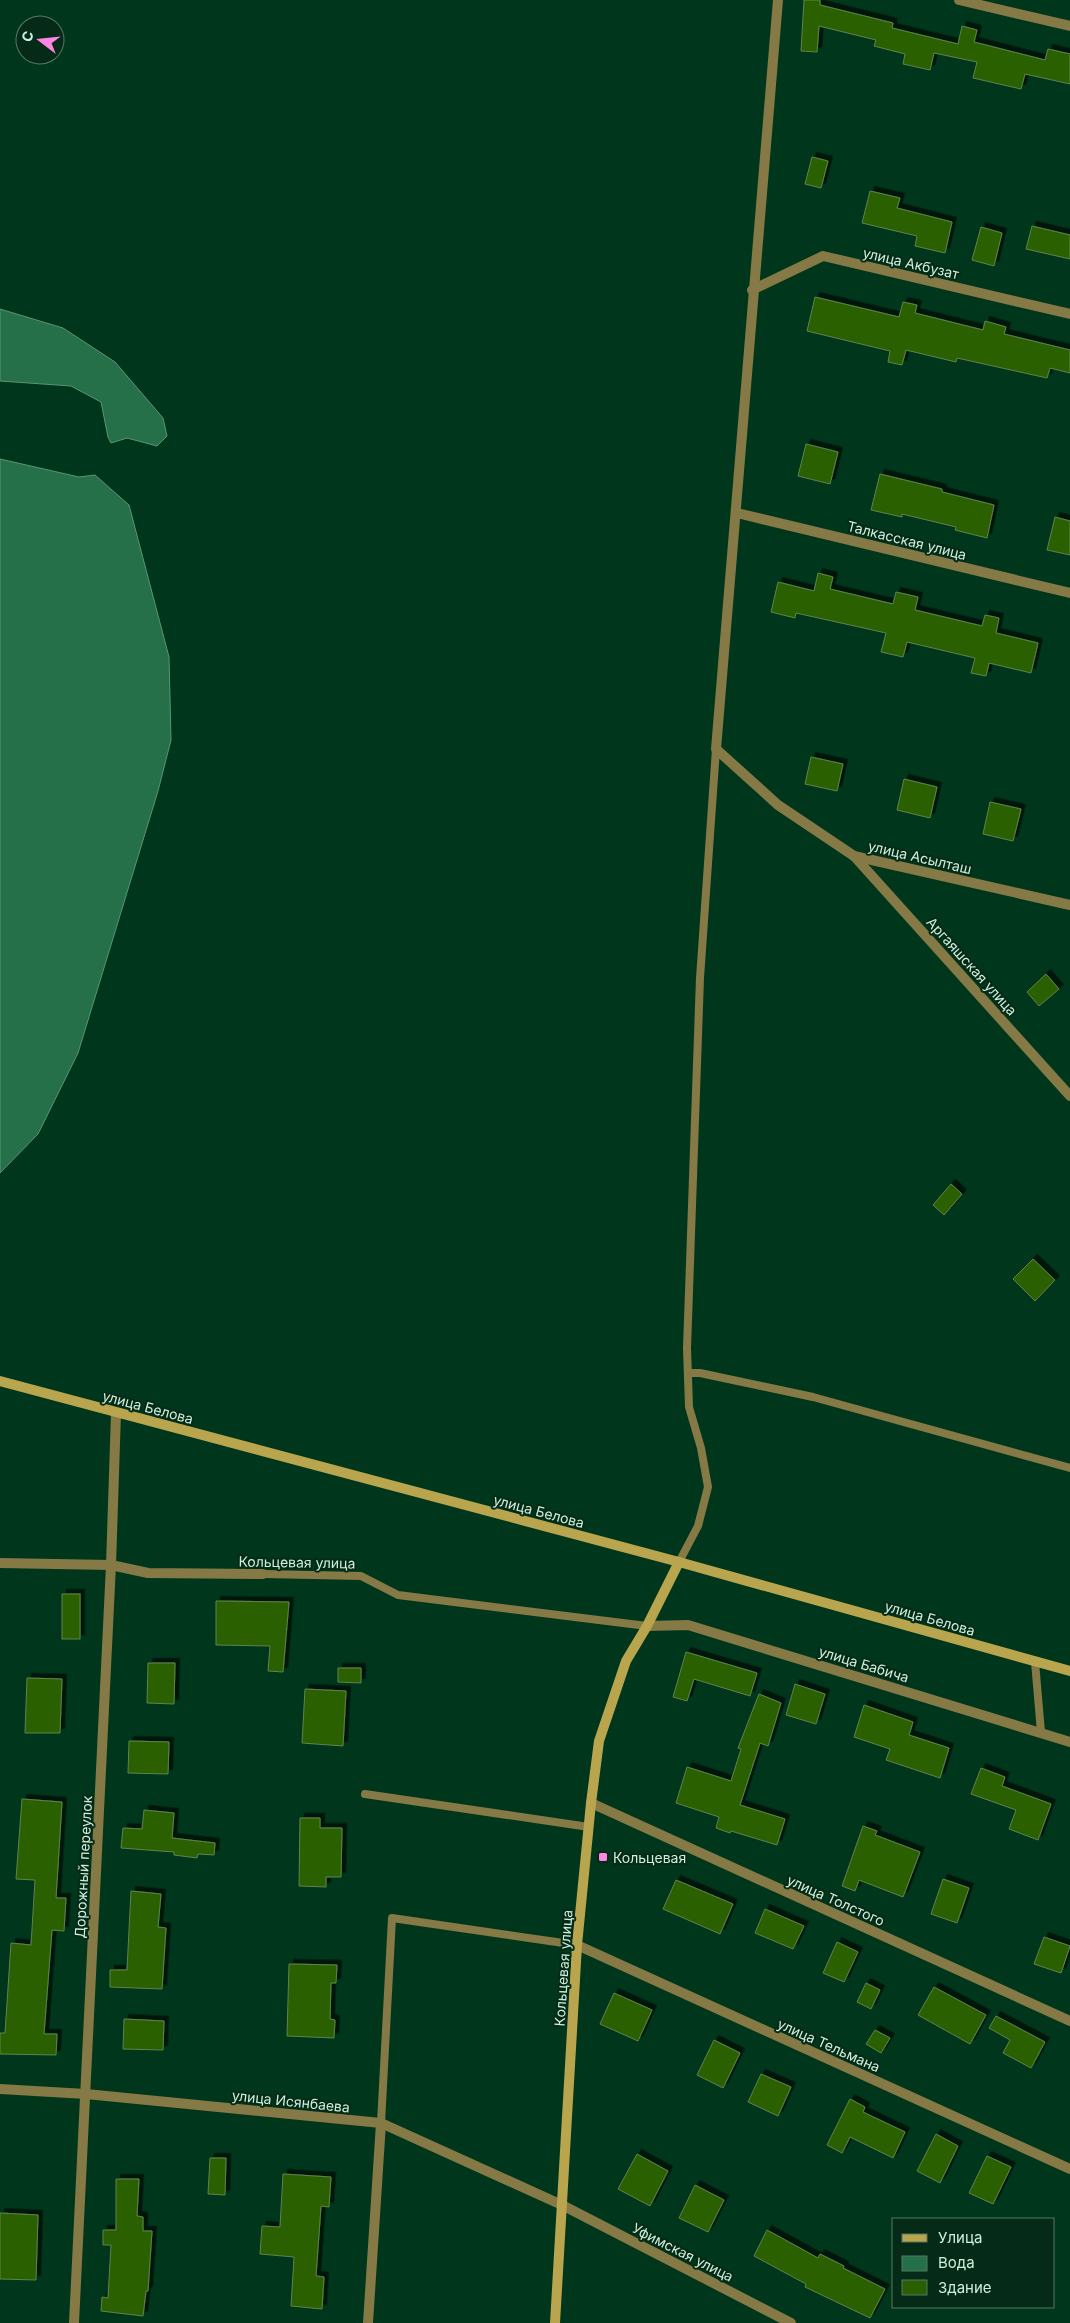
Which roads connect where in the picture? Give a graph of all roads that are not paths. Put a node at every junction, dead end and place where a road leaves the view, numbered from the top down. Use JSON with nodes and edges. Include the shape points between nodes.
{"nodes":[{"id":1,"x":778,"y":0,"type":"edge"},
{"id":2,"x":958,"y":0,"type":"edge"},
{"id":3,"x":1070,"y":26,"type":"edge"},
{"id":4,"x":752,"y":290,"type":"junction"},
{"id":5,"x":1070,"y":314,"type":"edge"},
{"id":6,"x":737,"y":513,"type":"junction"},
{"id":7,"x":1070,"y":593,"type":"edge"},
{"id":8,"x":716,"y":749,"type":"junction"},
{"id":9,"x":854,"y":856,"type":"junction"},
{"id":10,"x":1070,"y":905,"type":"edge"},
{"id":11,"x":1070,"y":1096,"type":"edge"},
{"id":12,"x":688,"y":1373,"type":"junction"},
{"id":13,"x":0,"y":1381,"type":"edge"},
{"id":14,"x":116,"y":1413,"type":"junction"},
{"id":15,"x":1070,"y":1468,"type":"edge"},
{"id":16,"x":679,"y":1562,"type":"junction"},
{"id":17,"x":0,"y":1563,"type":"edge"},
{"id":18,"x":112,"y":1565,"type":"junction"},
{"id":19,"x":263,"y":1574,"type":"joint"},
{"id":20,"x":647,"y":1626,"type":"junction"},
{"id":21,"x":1035,"y":1662,"type":"junction"},
{"id":22,"x":1070,"y":1671,"type":"edge"},
{"id":23,"x":1040,"y":1732,"type":"junction"},
{"id":24,"x":1070,"y":1742,"type":"edge"},
{"id":25,"x":365,"y":1794,"type":"dead end"},
{"id":26,"x":591,"y":1803,"type":"junction"},
{"id":27,"x":589,"y":1827,"type":"junction"},
{"id":28,"x":578,"y":1945,"type":"junction"},
{"id":29,"x":1070,"y":2021,"type":"edge"},
{"id":30,"x":0,"y":2089,"type":"edge"},
{"id":31,"x":86,"y":2094,"type":"junction"},
{"id":32,"x":381,"y":2124,"type":"junction"},
{"id":33,"x":1070,"y":2169,"type":"edge"},
{"id":34,"x":562,"y":2205,"type":"junction"},
{"id":35,"x":74,"y":2323,"type":"edge"},
{"id":36,"x":368,"y":2323,"type":"edge"},
{"id":37,"x":555,"y":2323,"type":"edge"},
{"id":38,"x":791,"y":2323,"type":"edge"}],
"edges":[{"from":1,"to":4,"type":"street"},
{"from":2,"to":3,"type":"street"},
{"from":4,"to":5,"type":"street","name":"улица Акбузат","via":[[823,256]]},
{"from":4,"to":6,"type":"street"},
{"from":6,"to":7,"type":"street","name":"Талкасская улица"},
{"from":6,"to":8,"type":"street"},
{"from":8,"to":9,"type":"street","name":"улица Асылташ","via":[[778,804]]},
{"from":8,"to":12,"type":"lane","via":[[700,978]]},
{"from":9,"to":10,"type":"street","name":"улица Асылташ"},
{"from":9,"to":11,"type":"street","name":"Аргаяшская улица"},
{"from":12,"to":15,"type":"lane","via":[[813,1397]]},
{"from":12,"to":16,"type":"lane","via":[[689,1407],[702,1448],[708,1487],[698,1526]]},
{"from":13,"to":14,"type":"main road","name":"улица Белова"},
{"from":14,"to":16,"type":"main road","name":"улица Белова"},
{"from":14,"to":18,"type":"street","name":"Дорожный переулок"},
{"from":16,"to":20,"type":"main road","name":"Кольцевая улица"},
{"from":16,"to":21,"type":"main road","name":"улица Белова"},
{"from":17,"to":18,"type":"street","name":"Кольцевая улица"},
{"from":18,"to":19,"type":"street","name":"Кольцевая улица","via":[[148,1572]]},
{"from":18,"to":31,"type":"street","name":"Дорожный переулок"},
{"from":19,"to":20,"type":"lane","name":"Кольцевая улица","via":[[361,1576],[398,1595]]},
{"from":20,"to":23,"type":"street","name":"улица Бабича","via":[[688,1626]]},
{"from":20,"to":26,"type":"main road","name":"Кольцевая улица","via":[[626,1661],[599,1741]]},
{"from":21,"to":22,"type":"main road","name":"улица Белова"},
{"from":21,"to":23,"type":"lane"},
{"from":23,"to":24,"type":"street","name":"улица Бабича"},
{"from":25,"to":27,"type":"lane"},
{"from":26,"to":27,"type":"main road","name":"Кольцевая улица"},
{"from":26,"to":29,"type":"street","name":"улица Толстого"},
{"from":27,"to":28,"type":"main road","name":"Кольцевая улица"},
{"from":28,"to":32,"type":"lane","via":[[392,1918]]},
{"from":28,"to":33,"type":"street","name":"улица Тельмана"},
{"from":28,"to":34,"type":"main road","name":"Кольцевая улица"},
{"from":30,"to":31,"type":"street","name":"улица Исянбаева"},
{"from":31,"to":32,"type":"street","name":"улица Исянбаева"},
{"from":31,"to":35,"type":"street","name":"Дорожный переулок"},
{"from":32,"to":34,"type":"street","name":"улица Исянбаева"},
{"from":32,"to":36,"type":"street"},
{"from":34,"to":37,"type":"main road","name":"Кольцевая улица"},
{"from":34,"to":38,"type":"street","name":"Уфимская улица"}]}
